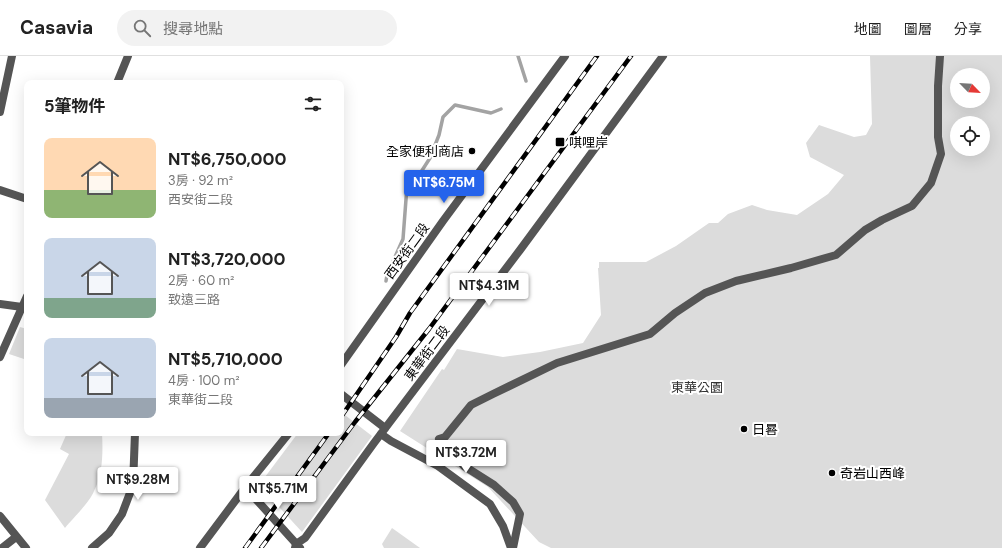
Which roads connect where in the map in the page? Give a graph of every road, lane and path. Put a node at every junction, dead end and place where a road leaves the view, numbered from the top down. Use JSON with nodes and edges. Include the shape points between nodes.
{"nodes":[{"id":1,"x":12,"y":56,"type":"edge"},
{"id":2,"x":128,"y":56,"type":"edge"},
{"id":3,"x":565,"y":56,"type":"edge"},
{"id":4,"x":663,"y":56,"type":"edge"},
{"id":5,"x":940,"y":56,"type":"edge"},
{"id":6,"x":118,"y":80,"type":"edge"},
{"id":7,"x":0,"y":112,"type":"edge"},
{"id":8,"x":0,"y":190,"type":"edge"},
{"id":9,"x":24,"y":199,"type":"edge"},
{"id":10,"x":24,"y":303,"type":"edge"},
{"id":11,"x":0,"y":304,"type":"edge"},
{"id":12,"x":22,"y":307,"type":"junction"},
{"id":13,"x":0,"y":357,"type":"edge"},
{"id":14,"x":344,"y":361,"type":"edge"},
{"id":15,"x":344,"y":397,"type":"edge"},
{"id":16,"x":383,"y":431,"type":"junction"},
{"id":17,"x":135,"y":436,"type":"edge"},
{"id":18,"x":287,"y":436,"type":"edge"},
{"id":19,"x":247,"y":485,"type":"junction"},
{"id":20,"x":0,"y":516,"type":"edge"},
{"id":21,"x":16,"y":537,"type":"junction"},
{"id":22,"x":297,"y":547,"type":"edge"},
{"id":23,"x":2,"y":548,"type":"edge"},
{"id":24,"x":26,"y":548,"type":"edge"},
{"id":25,"x":92,"y":548,"type":"edge"},
{"id":26,"x":200,"y":548,"type":"edge"},
{"id":27,"x":512,"y":548,"type":"edge"}],
"edges":[{"from":1,"to":7,"type":"street"},
{"from":2,"to":6,"type":"street"},
{"from":3,"to":14,"type":"street","name":"西安街二段"},
{"from":4,"to":16,"type":"street","name":"東華街二段"},
{"from":5,"to":27,"type":"street","via":[[938,137],[941,154],[931,184],[912,206],[865,230],[836,255],[730,283],[699,297],[650,334],[557,363],[493,394],[471,405],[445,438],[439,440],[464,466],[494,485],[514,502],[520,514]]},
{"from":8,"to":9,"type":"street"},
{"from":10,"to":12,"type":"street"},
{"from":11,"to":12,"type":"street"},
{"from":12,"to":13,"type":"street"},
{"from":15,"to":16,"type":"street"},
{"from":16,"to":22,"type":"street","name":"東華街二段"},
{"from":16,"to":27,"type":"street","via":[[391,441],[438,466],[490,504],[504,526]]},
{"from":17,"to":25,"type":"street","via":[[133,485],[122,514],[109,533]]},
{"from":18,"to":19,"type":"street"},
{"from":19,"to":22,"type":"street","via":[[254,497]]},
{"from":19,"to":26,"type":"street"},
{"from":20,"to":21,"type":"street"},
{"from":21,"to":23,"type":"street"},
{"from":21,"to":24,"type":"street"}]}
